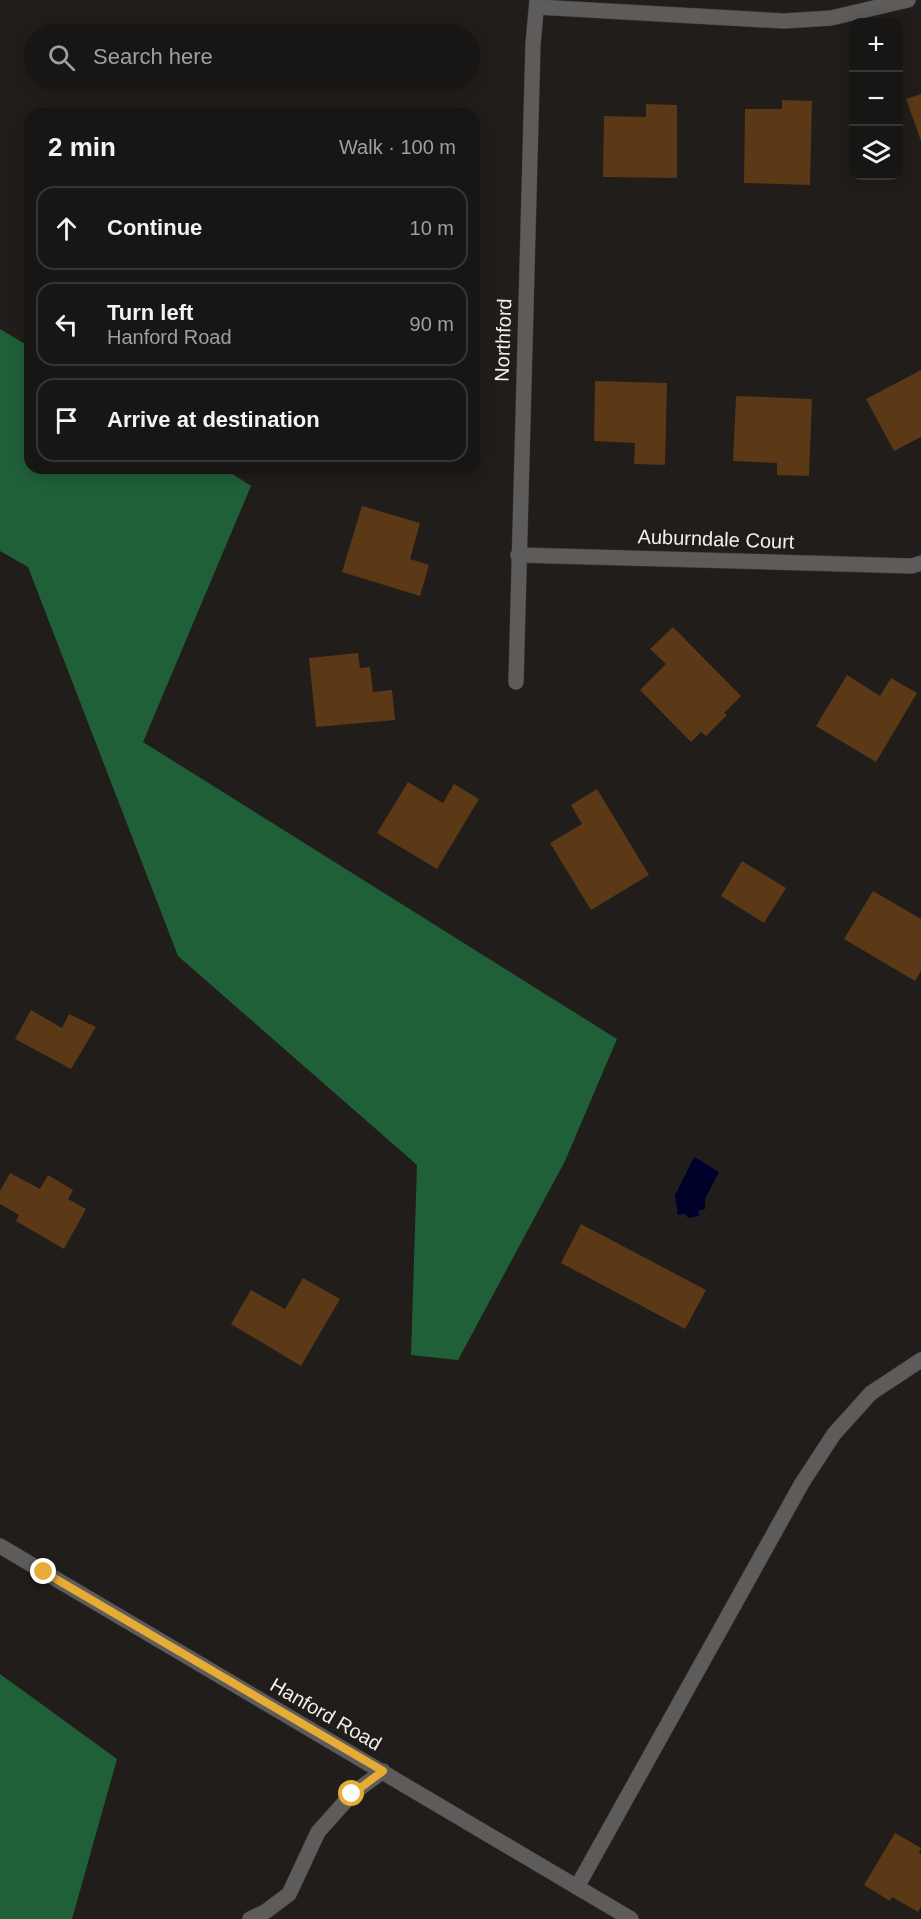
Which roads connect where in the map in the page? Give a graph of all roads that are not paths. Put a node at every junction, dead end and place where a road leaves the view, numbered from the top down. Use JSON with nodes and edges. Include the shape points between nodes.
{"nodes":[{"id":1,"x":908,"y":0,"type":"edge"},
{"id":2,"x":537,"y":4,"type":"edge"},
{"id":3,"x":518,"y":555,"type":"junction"},
{"id":4,"x":918,"y":569,"type":"edge"},
{"id":5,"x":516,"y":682,"type":"dead end"},
{"id":6,"x":921,"y":1360,"type":"edge"},
{"id":7,"x":0,"y":1546,"type":"edge"},
{"id":8,"x":383,"y":1771,"type":"junction"},
{"id":9,"x":577,"y":1887,"type":"junction"},
{"id":10,"x":250,"y":1919,"type":"edge"},
{"id":11,"x":631,"y":1919,"type":"edge"}],
"edges":[{"from":1,"to":2,"type":"street","via":[[831,18],[784,21]]},
{"from":2,"to":3,"type":"street","name":"Northford"},
{"from":3,"to":4,"type":"street","name":"Auburndale Court"},
{"from":3,"to":5,"type":"street","name":"Northford"},
{"from":6,"to":9,"type":"street","via":[[871,1394],[834,1434],[802,1483]]},
{"from":7,"to":8,"type":"street","name":"Hanford Road"},
{"from":8,"to":9,"type":"street","name":"Hanford Road"},
{"from":8,"to":10,"type":"street","via":[[352,1794],[318,1832],[289,1894]]},
{"from":9,"to":11,"type":"street","name":"Hanford Road"}]}
